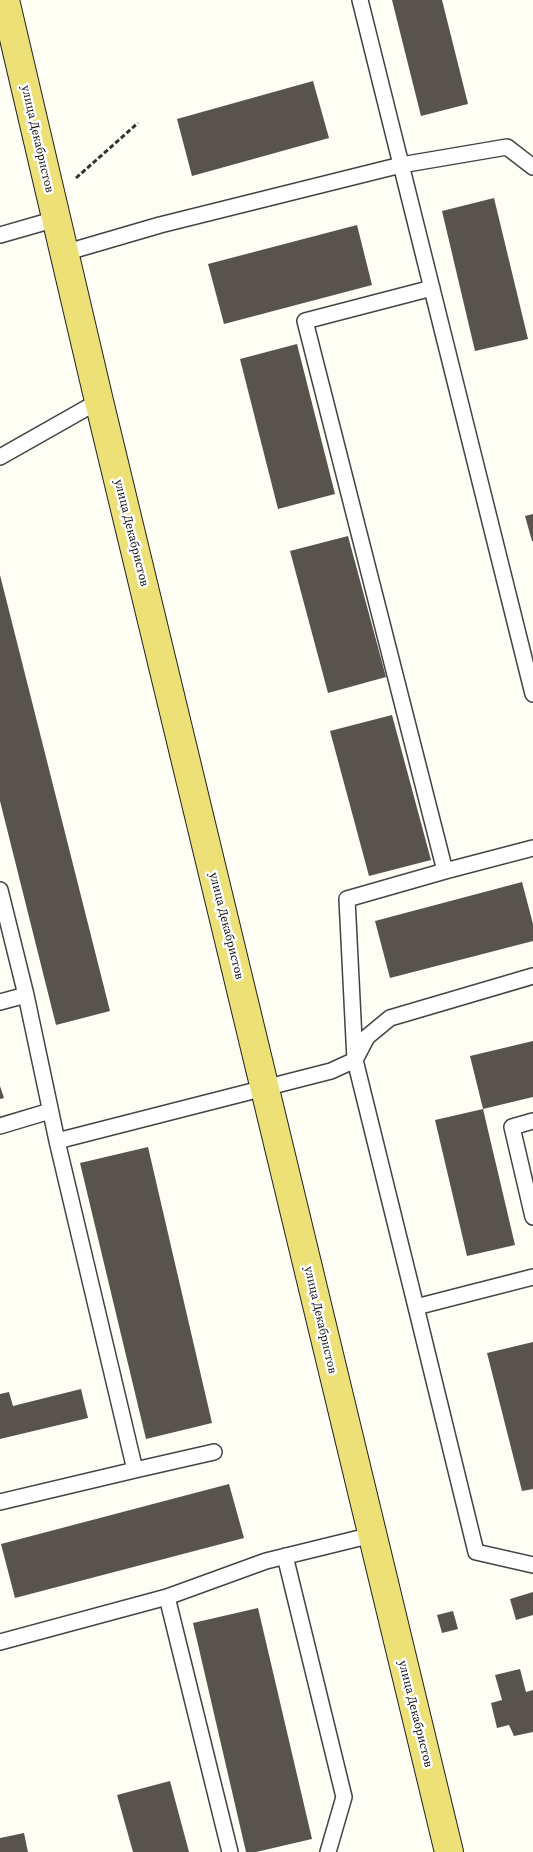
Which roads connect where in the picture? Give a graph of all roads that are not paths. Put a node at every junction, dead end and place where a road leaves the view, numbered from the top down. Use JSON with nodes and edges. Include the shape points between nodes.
{"nodes":[{"id":1,"x":5,"y":0,"type":"edge"},
{"id":2,"x":360,"y":0,"type":"edge"},
{"id":3,"x":401,"y":165,"type":"junction"},
{"id":4,"x":533,"y":167,"type":"edge"},
{"id":5,"x":56,"y":219,"type":"junction"},
{"id":6,"x":0,"y":235,"type":"edge"},
{"id":7,"x":64,"y":253,"type":"junction"},
{"id":8,"x":432,"y":288,"type":"junction"},
{"id":9,"x":99,"y":401,"type":"junction"},
{"id":10,"x":0,"y":457,"type":"edge"},
{"id":11,"x":533,"y":694,"type":"edge"},
{"id":12,"x":533,"y":848,"type":"edge"},
{"id":13,"x":445,"y":871,"type":"junction"},
{"id":14,"x":0,"y":890,"type":"edge"},
{"id":15,"x":533,"y":976,"type":"edge"},
{"id":16,"x":26,"y":995,"type":"junction"},
{"id":17,"x":0,"y":1002,"type":"edge"},
{"id":18,"x":355,"y":1060,"type":"junction"},
{"id":19,"x":264,"y":1086,"type":"junction"},
{"id":20,"x":50,"y":1110,"type":"junction"},
{"id":21,"x":533,"y":1121,"type":"edge"},
{"id":22,"x":0,"y":1126,"type":"edge"},
{"id":23,"x":56,"y":1141,"type":"junction"},
{"id":24,"x":533,"y":1217,"type":"edge"},
{"id":25,"x":533,"y":1277,"type":"edge"},
{"id":26,"x":416,"y":1307,"type":"junction"},
{"id":27,"x":214,"y":1452,"type":"dead end"},
{"id":28,"x":135,"y":1470,"type":"junction"},
{"id":29,"x":0,"y":1502,"type":"edge"},
{"id":30,"x":372,"y":1536,"type":"junction"},
{"id":31,"x":285,"y":1556,"type":"junction"},
{"id":32,"x":533,"y":1564,"type":"edge"},
{"id":33,"x":167,"y":1597,"type":"junction"},
{"id":34,"x":0,"y":1642,"type":"edge"},
{"id":35,"x":230,"y":1852,"type":"edge"},
{"id":36,"x":328,"y":1852,"type":"edge"},
{"id":37,"x":449,"y":1852,"type":"edge"}],
"edges":[{"from":1,"to":5,"type":"main road","name":"улица Декабристов"},
{"from":2,"to":3,"type":"lane"},
{"from":3,"to":4,"type":"lane","via":[[507,147]]},
{"from":3,"to":7,"type":"lane"},
{"from":3,"to":8,"type":"lane"},
{"from":5,"to":6,"type":"lane"},
{"from":5,"to":7,"type":"main road","name":"улица Декабристов"},
{"from":7,"to":9,"type":"main road","name":"улица Декабристов"},
{"from":8,"to":11,"type":"lane"},
{"from":8,"to":13,"type":"lane","via":[[305,321]]},
{"from":9,"to":10,"type":"lane"},
{"from":9,"to":19,"type":"main road","name":"улица Декабристов"},
{"from":12,"to":13,"type":"lane"},
{"from":13,"to":18,"type":"lane","via":[[347,899]]},
{"from":14,"to":16,"type":"lane"},
{"from":15,"to":18,"type":"lane","via":[[390,1018],[367,1037]]},
{"from":16,"to":17,"type":"lane"},
{"from":16,"to":20,"type":"lane"},
{"from":18,"to":19,"type":"lane","via":[[331,1070]]},
{"from":18,"to":26,"type":"lane"},
{"from":19,"to":23,"type":"lane"},
{"from":19,"to":30,"type":"main road","name":"улица Декабристов"},
{"from":20,"to":22,"type":"lane"},
{"from":20,"to":23,"type":"lane"},
{"from":21,"to":24,"type":"lane","via":[[512,1127]]},
{"from":23,"to":28,"type":"lane"},
{"from":25,"to":26,"type":"lane"},
{"from":26,"to":32,"type":"lane","via":[[476,1552]]},
{"from":27,"to":28,"type":"lane"},
{"from":28,"to":29,"type":"lane"},
{"from":30,"to":31,"type":"lane"},
{"from":30,"to":37,"type":"main road","name":"улица Декабристов"},
{"from":31,"to":33,"type":"lane"},
{"from":31,"to":36,"type":"lane","via":[[344,1797]]},
{"from":33,"to":34,"type":"lane"},
{"from":33,"to":35,"type":"lane"}]}
